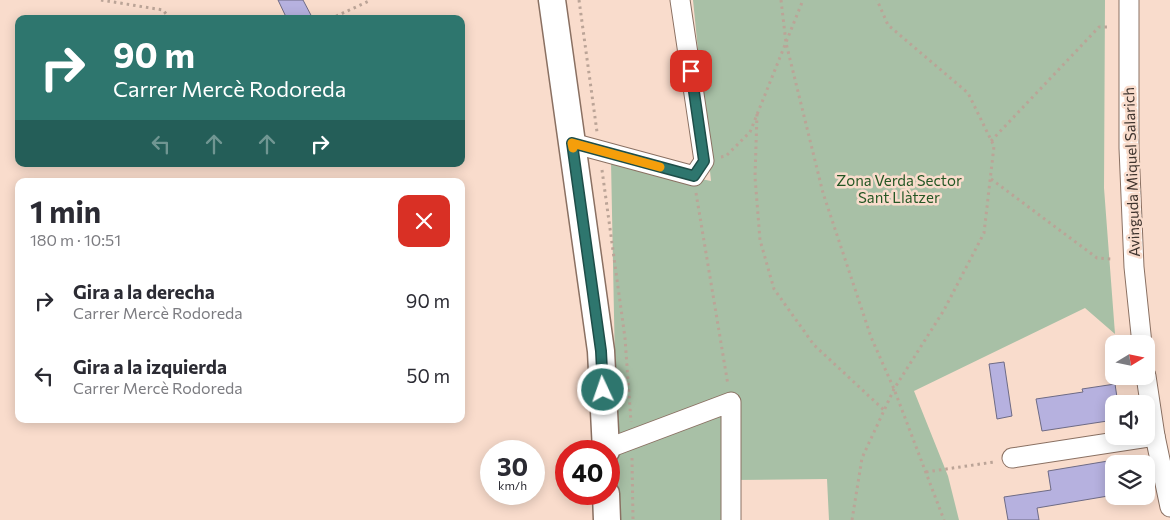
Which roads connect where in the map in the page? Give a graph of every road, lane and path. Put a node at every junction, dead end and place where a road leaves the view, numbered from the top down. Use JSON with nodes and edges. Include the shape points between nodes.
{"nodes":[{"id":1,"x":101,"y":0,"type":"edge"},
{"id":2,"x":371,"y":0,"type":"edge"},
{"id":3,"x":552,"y":0,"type":"edge"},
{"id":4,"x":680,"y":0,"type":"edge"},
{"id":5,"x":781,"y":0,"type":"edge"},
{"id":6,"x":803,"y":0,"type":"edge"},
{"id":7,"x":877,"y":0,"type":"edge"},
{"id":8,"x":1129,"y":0,"type":"edge"},
{"id":9,"x":167,"y":15,"type":"edge"},
{"id":10,"x":339,"y":15,"type":"edge"},
{"id":11,"x":1108,"y":26,"type":"dead end"},
{"id":12,"x":786,"y":42,"type":"junction"},
{"id":13,"x":757,"y":114,"type":"junction"},
{"id":14,"x":991,"y":141,"type":"junction"},
{"id":15,"x":572,"y":143,"type":"junction"},
{"id":16,"x":699,"y":168,"type":"junction"},
{"id":17,"x":990,"y":178,"type":"junction"},
{"id":18,"x":1112,"y":259,"type":"dead end"},
{"id":19,"x":1141,"y":335,"type":"edge"},
{"id":20,"x":894,"y":389,"type":"junction"},
{"id":21,"x":731,"y":402,"type":"junction"},
{"id":22,"x":884,"y":410,"type":"junction"},
{"id":23,"x":1155,"y":436,"type":"edge"},
{"id":24,"x":605,"y":440,"type":"edge"},
{"id":25,"x":1105,"y":444,"type":"edge"},
{"id":26,"x":620,"y":445,"type":"edge"},
{"id":27,"x":1003,"y":460,"type":"joint"},
{"id":28,"x":926,"y":472,"type":"junction"},
{"id":29,"x":606,"y":505,"type":"edge"},
{"id":30,"x":1170,"y":507,"type":"edge"},
{"id":31,"x":607,"y":520,"type":"edge"},
{"id":32,"x":731,"y":520,"type":"edge"},
{"id":33,"x":852,"y":520,"type":"edge"},
{"id":34,"x":944,"y":520,"type":"edge"}],
"edges":[{"from":1,"to":9,"type":"path","via":[[163,10]]},
{"from":2,"to":10,"type":"path"},
{"from":3,"to":15,"type":"street"},
{"from":4,"to":16,"type":"street"},
{"from":5,"to":12,"type":"path"},
{"from":6,"to":12,"type":"path"},
{"from":7,"to":14,"type":"path","via":[[888,25],[968,93]]},
{"from":8,"to":19,"type":"street","name":"Avinguda Miquel Salarich","via":[[1128,148]]},
{"from":11,"to":14,"type":"path","via":[[1099,27]]},
{"from":12,"to":13,"type":"path"},
{"from":12,"to":20,"type":"path","via":[[824,193],[871,337]]},
{"from":13,"to":16,"type":"path","via":[[750,132],[726,156]]},
{"from":13,"to":22,"type":"path","via":[[755,177],[760,240],[774,289],[814,345]]},
{"from":14,"to":17,"type":"path","via":[[994,146]]},
{"from":15,"to":16,"type":"street"},
{"from":15,"to":24,"type":"street","via":[[601,351]]},
{"from":16,"to":21,"type":"path"},
{"from":17,"to":18,"type":"path","via":[[1097,258]]},
{"from":17,"to":20,"type":"path","via":[[984,233],[944,310]]},
{"from":20,"to":22,"type":"path"},
{"from":20,"to":28,"type":"path"},
{"from":21,"to":26,"type":"street"},
{"from":21,"to":32,"type":"street"},
{"from":22,"to":33,"type":"path","via":[[862,458]]},
{"from":23,"to":30,"type":"street"},
{"from":25,"to":27,"type":"street"},
{"from":27,"to":28,"type":"path"},
{"from":28,"to":34,"type":"path"},
{"from":29,"to":31,"type":"street"}]}
